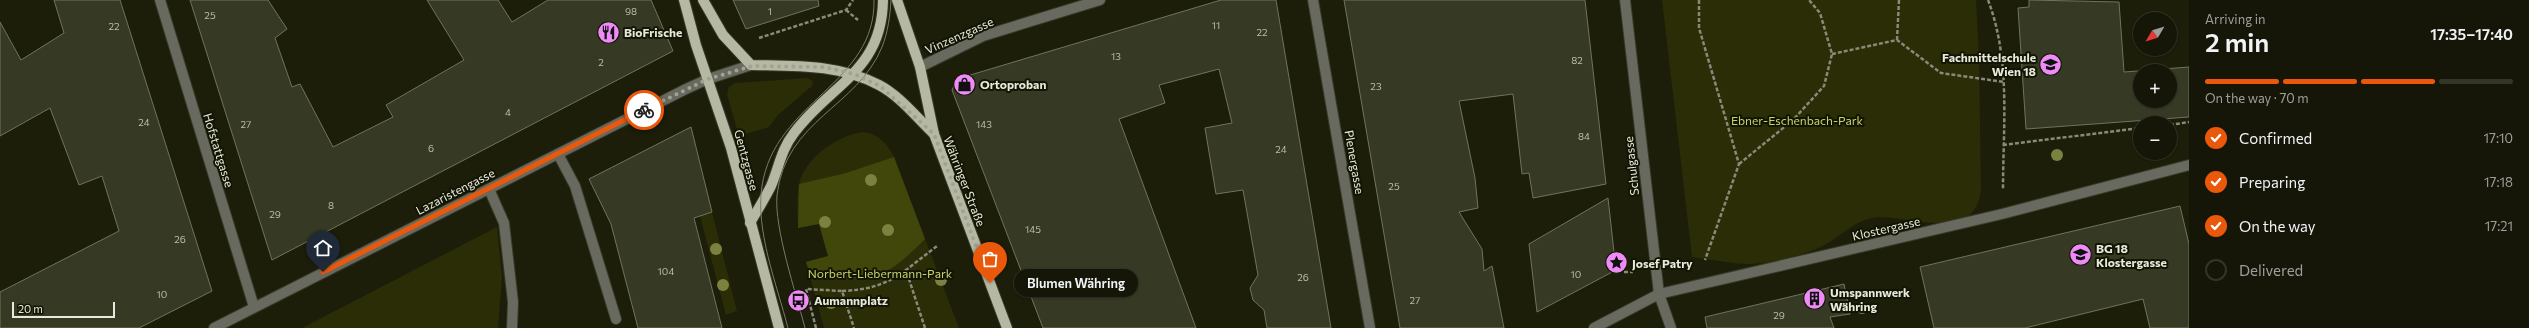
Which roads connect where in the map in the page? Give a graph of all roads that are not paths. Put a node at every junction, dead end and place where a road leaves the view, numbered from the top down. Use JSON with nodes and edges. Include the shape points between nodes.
{"nodes":[{"id":1,"x":160,"y":0,"type":"edge"},
{"id":2,"x":684,"y":0,"type":"edge"},
{"id":3,"x":703,"y":0,"type":"edge"},
{"id":4,"x":883,"y":0,"type":"edge"},
{"id":5,"x":897,"y":0,"type":"edge"},
{"id":6,"x":1100,"y":0,"type":"edge"},
{"id":7,"x":1313,"y":0,"type":"edge"},
{"id":8,"x":1625,"y":0,"type":"edge"},
{"id":9,"x":752,"y":66,"type":"junction"},
{"id":10,"x":920,"y":67,"type":"junction"},
{"id":11,"x":854,"y":74,"type":"junction"},
{"id":12,"x":708,"y":79,"type":"junction"},
{"id":13,"x":934,"y":134,"type":"junction"},
{"id":14,"x":558,"y":154,"type":"junction"},
{"id":15,"x":2189,"y":165,"type":"edge"},
{"id":16,"x":489,"y":188,"type":"junction"},
{"id":17,"x":750,"y":223,"type":"junction"},
{"id":18,"x":1659,"y":294,"type":"junction"},
{"id":19,"x":254,"y":307,"type":"junction"},
{"id":20,"x":616,"y":319,"type":"dead end"},
{"id":21,"x":214,"y":328,"type":"edge"},
{"id":22,"x":512,"y":328,"type":"edge"},
{"id":23,"x":779,"y":328,"type":"edge"},
{"id":24,"x":1007,"y":328,"type":"edge"},
{"id":25,"x":1370,"y":328,"type":"edge"},
{"id":26,"x":1594,"y":328,"type":"edge"},
{"id":27,"x":1671,"y":328,"type":"edge"}],
"edges":[{"from":1,"to":19,"type":"street","name":"Hofstattgasse"},
{"from":2,"to":12,"type":"main road","name":"Gentzgasse"},
{"from":3,"to":9,"type":"main road","via":[[723,35]]},
{"from":4,"to":11,"type":"main road","via":[[883,13],[875,42]]},
{"from":5,"to":10,"type":"main road","name":"Währinger Straße"},
{"from":6,"to":10,"type":"street","name":"Vinzenzgasse","via":[[983,36]]},
{"from":7,"to":25,"type":"street","name":"Plenergasse"},
{"from":8,"to":18,"type":"street","name":"Schulgasse"},
{"from":9,"to":11,"type":"main road","via":[[824,67]]},
{"from":9,"to":12,"type":"street"},
{"from":10,"to":13,"type":"main road","name":"Währinger Straße"},
{"from":11,"to":13,"type":"main road","name":"Währinger Straße","via":[[880,86]]},
{"from":11,"to":17,"type":"main road","via":[[794,132],[780,156],[771,185]]},
{"from":12,"to":14,"type":"street","name":"Lazaristengasse"},
{"from":12,"to":17,"type":"main road","name":"Gentzgasse","via":[[731,148]]},
{"from":13,"to":24,"type":"main road","name":"Währinger Straße"},
{"from":14,"to":16,"type":"street","name":"Lazaristengasse"},
{"from":14,"to":20,"type":"street","via":[[575,186]]},
{"from":15,"to":18,"type":"street","name":"Klostergasse","via":[[2002,214]]},
{"from":16,"to":19,"type":"street","name":"Lazaristengasse"},
{"from":16,"to":22,"type":"street","via":[[504,223],[513,302]]},
{"from":17,"to":23,"type":"main road","name":"Gentzgasse"},
{"from":18,"to":26,"type":"street","name":"Klostergasse"},
{"from":18,"to":27,"type":"street","name":"Schulgasse"},
{"from":19,"to":21,"type":"street","name":"Lazaristengasse"}]}
